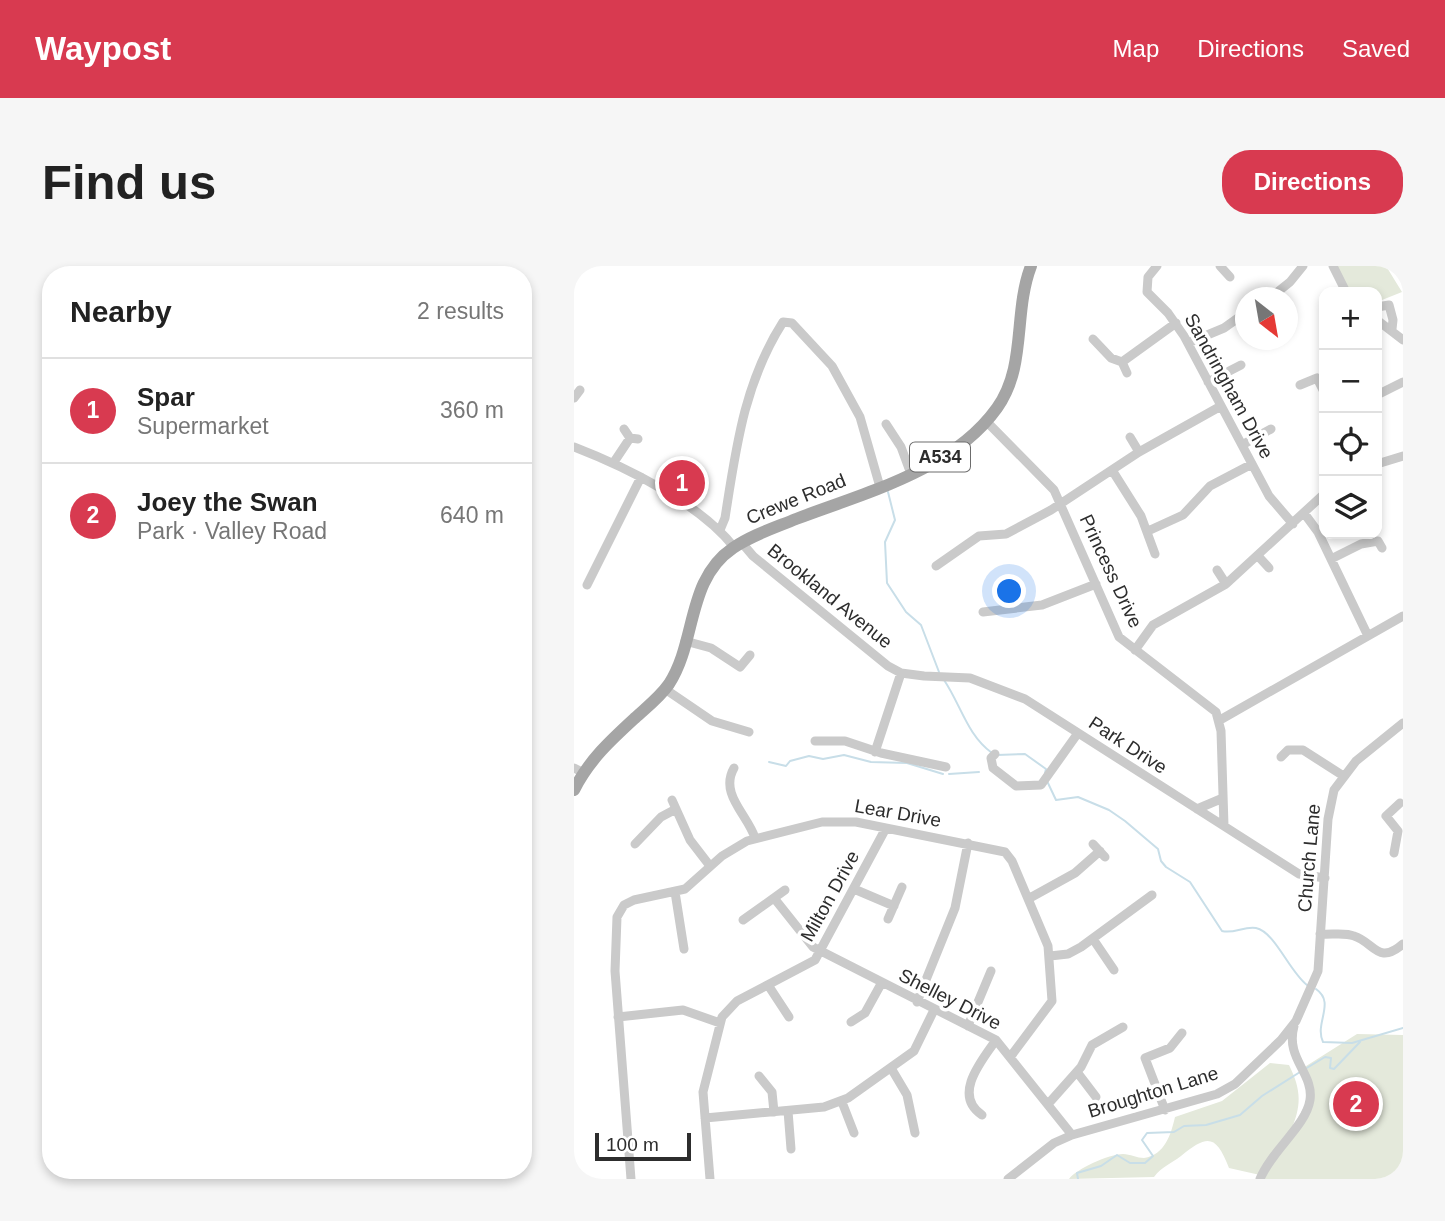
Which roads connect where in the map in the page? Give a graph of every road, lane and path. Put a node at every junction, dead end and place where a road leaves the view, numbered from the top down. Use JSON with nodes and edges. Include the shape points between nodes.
{"nodes":[{"id":1,"x":1031,"y":266,"type":"edge"},
{"id":2,"x":1157,"y":266,"type":"edge"},
{"id":3,"x":1220,"y":266,"type":"edge"},
{"id":4,"x":1303,"y":266,"type":"edge"},
{"id":5,"x":1333,"y":266,"type":"edge"},
{"id":6,"x":1230,"y":277,"type":"dead end"},
{"id":7,"x":1284,"y":287,"type":"edge"},
{"id":8,"x":1344,"y":287,"type":"edge"},
{"id":9,"x":1382,"y":306,"type":"edge"},
{"id":10,"x":1235,"y":320,"type":"edge"},
{"id":11,"x":1175,"y":323,"type":"junction"},
{"id":12,"x":1382,"y":323,"type":"edge"},
{"id":13,"x":1392,"y":329,"type":"junction"},
{"id":14,"x":1093,"y":339,"type":"dead end"},
{"id":15,"x":1403,"y":339,"type":"edge"},
{"id":16,"x":1188,"y":343,"type":"junction"},
{"id":17,"x":1122,"y":362,"type":"junction"},
{"id":18,"x":1242,"y":365,"type":"dead end"},
{"id":19,"x":1127,"y":373,"type":"dead end"},
{"id":20,"x":1319,"y":374,"type":"edge"},
{"id":21,"x":1208,"y":382,"type":"junction"},
{"id":22,"x":1403,"y":382,"type":"edge"},
{"id":23,"x":1300,"y":385,"type":"dead end"},
{"id":24,"x":1382,"y":393,"type":"edge"},
{"id":25,"x":1221,"y":406,"type":"junction"},
{"id":26,"x":986,"y":421,"type":"junction"},
{"id":27,"x":886,"y":424,"type":"dead end"},
{"id":28,"x":624,"y":429,"type":"dead end"},
{"id":29,"x":1272,"y":429,"type":"dead end"},
{"id":30,"x":1130,"y":437,"type":"dead end"},
{"id":31,"x":1242,"y":445,"type":"junction"},
{"id":32,"x":574,"y":447,"type":"edge"},
{"id":33,"x":1139,"y":452,"type":"junction"},
{"id":34,"x":1403,"y":456,"type":"edge"},
{"id":35,"x":614,"y":462,"type":"junction"},
{"id":36,"x":1382,"y":462,"type":"edge"},
{"id":37,"x":1252,"y":464,"type":"junction"},
{"id":38,"x":1112,"y":470,"type":"junction"},
{"id":39,"x":911,"y":474,"type":"junction"},
{"id":40,"x":641,"y":477,"type":"junction"},
{"id":41,"x":880,"y":487,"type":"junction"},
{"id":42,"x":1319,"y":499,"type":"edge"},
{"id":43,"x":1061,"y":504,"type":"junction"},
{"id":44,"x":1304,"y":513,"type":"junction"},
{"id":45,"x":1293,"y":524,"type":"junction"},
{"id":46,"x":720,"y":530,"type":"junction"},
{"id":47,"x":1148,"y":531,"type":"junction"},
{"id":48,"x":1380,"y":541,"type":"dead end"},
{"id":49,"x":738,"y":545,"type":"junction"},
{"id":50,"x":1155,"y":554,"type":"dead end"},
{"id":51,"x":1258,"y":556,"type":"junction"},
{"id":52,"x":1331,"y":559,"type":"junction"},
{"id":53,"x":936,"y":566,"type":"dead end"},
{"id":54,"x":1269,"y":568,"type":"dead end"},
{"id":55,"x":1217,"y":570,"type":"dead end"},
{"id":56,"x":1096,"y":584,"type":"junction"},
{"id":57,"x":1226,"y":584,"type":"junction"},
{"id":58,"x":587,"y":585,"type":"dead end"},
{"id":59,"x":983,"y":612,"type":"dead end"},
{"id":60,"x":1403,"y":616,"type":"edge"},
{"id":61,"x":1368,"y":636,"type":"junction"},
{"id":62,"x":685,"y":641,"type":"junction"},
{"id":63,"x":1135,"y":650,"type":"junction"},
{"id":64,"x":750,"y":655,"type":"dead end"},
{"id":65,"x":901,"y":673,"type":"junction"},
{"id":66,"x":665,"y":690,"type":"junction"},
{"id":67,"x":1220,"y":720,"type":"junction"},
{"id":68,"x":1403,"y":723,"type":"edge"},
{"id":69,"x":749,"y":733,"type":"dead end"},
{"id":70,"x":1078,"y":733,"type":"junction"},
{"id":71,"x":815,"y":741,"type":"dead end"},
{"id":72,"x":876,"y":752,"type":"junction"},
{"id":73,"x":995,"y":754,"type":"dead end"},
{"id":74,"x":1281,"y":757,"type":"dead end"},
{"id":75,"x":946,"y":767,"type":"dead end"},
{"id":76,"x":731,"y":770,"type":"dead end"},
{"id":77,"x":579,"y":771,"type":"edge"},
{"id":78,"x":1342,"y":775,"type":"junction"},
{"id":79,"x":574,"y":790,"type":"edge"},
{"id":80,"x":1223,"y":798,"type":"junction"},
{"id":81,"x":1400,"y":803,"type":"dead end"},
{"id":82,"x":1197,"y":809,"type":"junction"},
{"id":83,"x":1224,"y":826,"type":"junction"},
{"id":84,"x":886,"y":828,"type":"junction"},
{"id":85,"x":755,"y":838,"type":"junction"},
{"id":86,"x":635,"y":839,"type":"dead end"},
{"id":87,"x":968,"y":843,"type":"junction"},
{"id":88,"x":1099,"y":850,"type":"dead end"},
{"id":89,"x":1395,"y":853,"type":"edge"},
{"id":90,"x":710,"y":866,"type":"junction"},
{"id":91,"x":1325,"y":878,"type":"junction"},
{"id":92,"x":902,"y":887,"type":"dead end"},
{"id":93,"x":854,"y":889,"type":"junction"},
{"id":94,"x":785,"y":890,"type":"dead end"},
{"id":95,"x":676,"y":892,"type":"junction"},
{"id":96,"x":774,"y":898,"type":"junction"},
{"id":97,"x":1028,"y":899,"type":"junction"},
{"id":98,"x":1149,"y":901,"type":"dead end"},
{"id":99,"x":894,"y":906,"type":"junction"},
{"id":100,"x":746,"y":914,"type":"dead end"},
{"id":101,"x":888,"y":919,"type":"dead end"},
{"id":102,"x":1321,"y":934,"type":"junction"},
{"id":103,"x":1093,"y":939,"type":"junction"},
{"id":104,"x":1403,"y":944,"type":"edge"},
{"id":105,"x":684,"y":949,"type":"dead end"},
{"id":106,"x":820,"y":952,"type":"junction"},
{"id":107,"x":1050,"y":956,"type":"junction"},
{"id":108,"x":1114,"y":970,"type":"dead end"},
{"id":109,"x":991,"y":971,"type":"dead end"},
{"id":110,"x":881,"y":984,"type":"junction"},
{"id":111,"x":768,"y":985,"type":"junction"},
{"id":112,"x":917,"y":1002,"type":"junction"},
{"id":113,"x":934,"y":1010,"type":"junction"},
{"id":114,"x":618,"y":1017,"type":"junction"},
{"id":115,"x":789,"y":1017,"type":"dead end"},
{"id":116,"x":1296,"y":1021,"type":"junction"},
{"id":117,"x":851,"y":1022,"type":"dead end"},
{"id":118,"x":720,"y":1023,"type":"junction"},
{"id":119,"x":968,"y":1026,"type":"junction"},
{"id":120,"x":1123,"y":1027,"type":"dead end"},
{"id":121,"x":1182,"y":1033,"type":"dead end"},
{"id":122,"x":996,"y":1040,"type":"junction"},
{"id":123,"x":1268,"y":1055,"type":"junction"},
{"id":124,"x":1011,"y":1056,"type":"junction"},
{"id":125,"x":1296,"y":1061,"type":"junction"},
{"id":126,"x":891,"y":1068,"type":"junction"},
{"id":127,"x":1077,"y":1072,"type":"junction"},
{"id":128,"x":760,"y":1080,"type":"dead end"},
{"id":129,"x":1091,"y":1093,"type":"dead end"},
{"id":130,"x":842,"y":1102,"type":"junction"},
{"id":131,"x":1049,"y":1103,"type":"junction"},
{"id":132,"x":1165,"y":1110,"type":"junction"},
{"id":133,"x":788,"y":1111,"type":"junction"},
{"id":134,"x":774,"y":1112,"type":"junction"},
{"id":135,"x":979,"y":1114,"type":"dead end"},
{"id":136,"x":705,"y":1118,"type":"junction"},
{"id":137,"x":854,"y":1133,"type":"dead end"},
{"id":138,"x":915,"y":1133,"type":"dead end"},
{"id":139,"x":1072,"y":1135,"type":"junction"},
{"id":140,"x":791,"y":1149,"type":"dead end"},
{"id":141,"x":631,"y":1179,"type":"edge"},
{"id":142,"x":710,"y":1179,"type":"edge"},
{"id":143,"x":1008,"y":1179,"type":"edge"},
{"id":144,"x":1261,"y":1179,"type":"edge"}],
"edges":[{"from":1,"to":26,"type":"main road","name":"Crewe Road","number":"A534","via":[[1021,303],[1013,376]]},
{"from":2,"to":11,"type":"street","name":"Sandringham Drive","via":[[1148,277],[1147,292]]},
{"from":3,"to":6,"type":"street"},
{"from":4,"to":7,"type":"street"},
{"from":5,"to":8,"type":"street"},
{"from":9,"to":13,"type":"street","via":[[1390,305]]},
{"from":10,"to":16,"type":"street"},
{"from":11,"to":16,"type":"street","name":"Sandringham Drive"},
{"from":11,"to":17,"type":"street"},
{"from":12,"to":13,"type":"street"},
{"from":13,"to":15,"type":"street"},
{"from":14,"to":17,"type":"street","via":[[1111,358]]},
{"from":16,"to":21,"type":"street","name":"Sandringham Drive"},
{"from":17,"to":19,"type":"street"},
{"from":18,"to":21,"type":"street"},
{"from":20,"to":23,"type":"street"},
{"from":21,"to":25,"type":"street","name":"Sandringham Drive"},
{"from":22,"to":24,"type":"street"},
{"from":25,"to":31,"type":"street","name":"Sandringham Drive"},
{"from":25,"to":33,"type":"street"},
{"from":26,"to":39,"type":"main road","name":"Crewe Road","number":"A534"},
{"from":26,"to":43,"type":"street","name":"Princess Drive","via":[[1048,482]]},
{"from":27,"to":39,"type":"street","via":[[901,446]]},
{"from":28,"to":35,"type":"street","via":[[634,439]]},
{"from":29,"to":31,"type":"street"},
{"from":30,"to":33,"type":"street"},
{"from":31,"to":37,"type":"street","name":"Sandringham Drive"},
{"from":32,"to":35,"type":"street","name":"Brookland Avenue"},
{"from":33,"to":38,"type":"street"},
{"from":34,"to":36,"type":"street"},
{"from":35,"to":40,"type":"street","name":"Brookland Avenue"},
{"from":37,"to":45,"type":"street","name":"Sandringham Drive","via":[[1269,496]]},
{"from":37,"to":47,"type":"street","via":[[1210,486],[1183,515]]},
{"from":38,"to":43,"type":"street"},
{"from":38,"to":47,"type":"street"},
{"from":39,"to":41,"type":"main road","name":"Crewe Road","number":"A534"},
{"from":40,"to":46,"type":"street","name":"Brookland Avenue"},
{"from":40,"to":58,"type":"street"},
{"from":41,"to":46,"type":"street","via":[[860,417],[832,366],[792,323],[783,322],[748,392]]},
{"from":41,"to":49,"type":"main road","name":"Crewe Road","number":"A534"},
{"from":42,"to":44,"type":"street"},
{"from":43,"to":53,"type":"street","via":[[1006,534],[979,536]]},
{"from":43,"to":56,"type":"street","name":"Princess Drive"},
{"from":44,"to":45,"type":"street"},
{"from":44,"to":52,"type":"street"},
{"from":45,"to":51,"type":"street"},
{"from":46,"to":49,"type":"street","name":"Brookland Avenue"},
{"from":47,"to":50,"type":"street"},
{"from":48,"to":52,"type":"street"},
{"from":49,"to":62,"type":"main road","name":"Crewe Road","number":"A534","via":[[717,562],[702,585]]},
{"from":49,"to":65,"type":"street","name":"Brookland Avenue"},
{"from":51,"to":54,"type":"street"},
{"from":51,"to":57,"type":"street"},
{"from":52,"to":61,"type":"street"},
{"from":55,"to":57,"type":"street"},
{"from":56,"to":59,"type":"street","via":[[1042,605]]},
{"from":56,"to":63,"type":"street","name":"Princess Drive","via":[[1119,637]]},
{"from":57,"to":63,"type":"street","via":[[1153,625]]},
{"from":60,"to":61,"type":"street"},
{"from":61,"to":67,"type":"street"},
{"from":62,"to":64,"type":"street","via":[[711,648],[740,667]]},
{"from":62,"to":66,"type":"main road","name":"Crewe Road","number":"A534"},
{"from":63,"to":67,"type":"street","name":"Princess Drive","via":[[1209,704]]},
{"from":65,"to":70,"type":"street","name":"Park Drive","via":[[991,684],[1025,699]]},
{"from":65,"to":72,"type":"street"},
{"from":66,"to":69,"type":"street","via":[[712,721]]},
{"from":66,"to":77,"type":"main road","name":"Crewe Road","number":"A534"},
{"from":67,"to":80,"type":"street"},
{"from":68,"to":78,"type":"street","name":"Church Lane"},
{"from":70,"to":73,"type":"street","via":[[1046,780],[1016,786],[993,768]]},
{"from":70,"to":82,"type":"street","name":"Park Drive"},
{"from":71,"to":72,"type":"street","via":[[845,741]]},
{"from":72,"to":75,"type":"street"},
{"from":74,"to":78,"type":"street","via":[[1287,750],[1303,750]]},
{"from":76,"to":85,"type":"street","via":[[736,805]]},
{"from":77,"to":79,"type":"main road","name":"Crewe Road","number":"A534"},
{"from":78,"to":91,"type":"street","name":"Church Lane","via":[[1330,806]]},
{"from":80,"to":82,"type":"street"},
{"from":80,"to":83,"type":"street"},
{"from":81,"to":89,"type":"street","via":[[1386,816],[1398,831]]},
{"from":82,"to":83,"type":"street","name":"Park Drive"},
{"from":83,"to":91,"type":"street","name":"Park Drive","via":[[1298,874]]},
{"from":84,"to":85,"type":"street","name":"Lear Drive","via":[[835,821]]},
{"from":84,"to":87,"type":"street","name":"Lear Drive"},
{"from":84,"to":93,"type":"street","name":"Milton Drive"},
{"from":85,"to":90,"type":"street","name":"Lear Drive"},
{"from":86,"to":90,"type":"street","via":[[674,805],[690,840]]},
{"from":87,"to":97,"type":"street","name":"Lear Drive","via":[[1007,854]]},
{"from":87,"to":112,"type":"street","via":[[955,908]]},
{"from":88,"to":97,"type":"street","via":[[1075,873]]},
{"from":90,"to":95,"type":"street","name":"Lear Drive"},
{"from":91,"to":102,"type":"street","name":"Church Lane"},
{"from":92,"to":99,"type":"street"},
{"from":93,"to":99,"type":"street"},
{"from":93,"to":106,"type":"street","name":"Milton Drive"},
{"from":94,"to":96,"type":"street"},
{"from":95,"to":105,"type":"street"},
{"from":95,"to":114,"type":"street","name":"Lear Drive","via":[[630,901],[618,914]]},
{"from":96,"to":100,"type":"street"},
{"from":96,"to":106,"type":"street","name":"Shelley Drive","via":[[803,938]]},
{"from":97,"to":107,"type":"street","name":"Lear Drive"},
{"from":98,"to":103,"type":"street"},
{"from":99,"to":101,"type":"street"},
{"from":102,"to":104,"type":"street","via":[[1357,936],[1383,953]]},
{"from":102,"to":116,"type":"street","name":"Church Lane","via":[[1314,984]]},
{"from":103,"to":107,"type":"street","via":[[1068,954]]},
{"from":103,"to":108,"type":"street"},
{"from":106,"to":110,"type":"street","name":"Shelley Drive"},
{"from":106,"to":111,"type":"street","name":"Milton Drive","via":[[809,965]]},
{"from":107,"to":124,"type":"street","name":"Lear Drive","via":[[1051,1003]]},
{"from":109,"to":119,"type":"street"},
{"from":110,"to":112,"type":"street","name":"Shelley Drive"},
{"from":110,"to":117,"type":"street","via":[[865,1013]]},
{"from":111,"to":115,"type":"street"},
{"from":111,"to":118,"type":"street","name":"Milton Drive","via":[[734,1003]]},
{"from":112,"to":113,"type":"street","name":"Shelley Drive"},
{"from":113,"to":119,"type":"street","name":"Shelley Drive"},
{"from":113,"to":126,"type":"street","via":[[917,1047]]},
{"from":114,"to":118,"type":"street","via":[[683,1010]]},
{"from":114,"to":141,"type":"street","name":"Lear Drive"},
{"from":116,"to":123,"type":"street","name":"Broughton Lane"},
{"from":116,"to":125,"type":"street","via":[[1291,1038]]},
{"from":118,"to":136,"type":"street","name":"Milton Drive","via":[[703,1086]]},
{"from":119,"to":122,"type":"street","name":"Shelley Drive"},
{"from":120,"to":127,"type":"street","via":[[1092,1045]]},
{"from":121,"to":132,"type":"street","via":[[1170,1048],[1146,1058]]},
{"from":122,"to":124,"type":"street","name":"Shelley Drive"},
{"from":122,"to":135,"type":"street","via":[[970,1082]]},
{"from":123,"to":125,"type":"street","via":[[1280,1051]]},
{"from":123,"to":132,"type":"street","name":"Broughton Lane","via":[[1224,1091]]},
{"from":124,"to":131,"type":"street","name":"Shelley Drive"},
{"from":125,"to":144,"type":"street","via":[[1310,1097],[1307,1110],[1268,1160]]},
{"from":126,"to":130,"type":"street"},
{"from":126,"to":138,"type":"street","via":[[906,1095]]},
{"from":127,"to":129,"type":"street"},
{"from":127,"to":131,"type":"street"},
{"from":128,"to":134,"type":"street","via":[[772,1092]]},
{"from":130,"to":133,"type":"street"},
{"from":130,"to":137,"type":"street"},
{"from":131,"to":139,"type":"street","name":"Shelley Drive"},
{"from":132,"to":139,"type":"street","name":"Broughton Lane"},
{"from":133,"to":134,"type":"street"},
{"from":133,"to":140,"type":"street"},
{"from":134,"to":136,"type":"street"},
{"from":136,"to":142,"type":"street","name":"Milton Drive"},
{"from":139,"to":143,"type":"street","name":"Broughton Lane","via":[[1054,1143]]}]}
